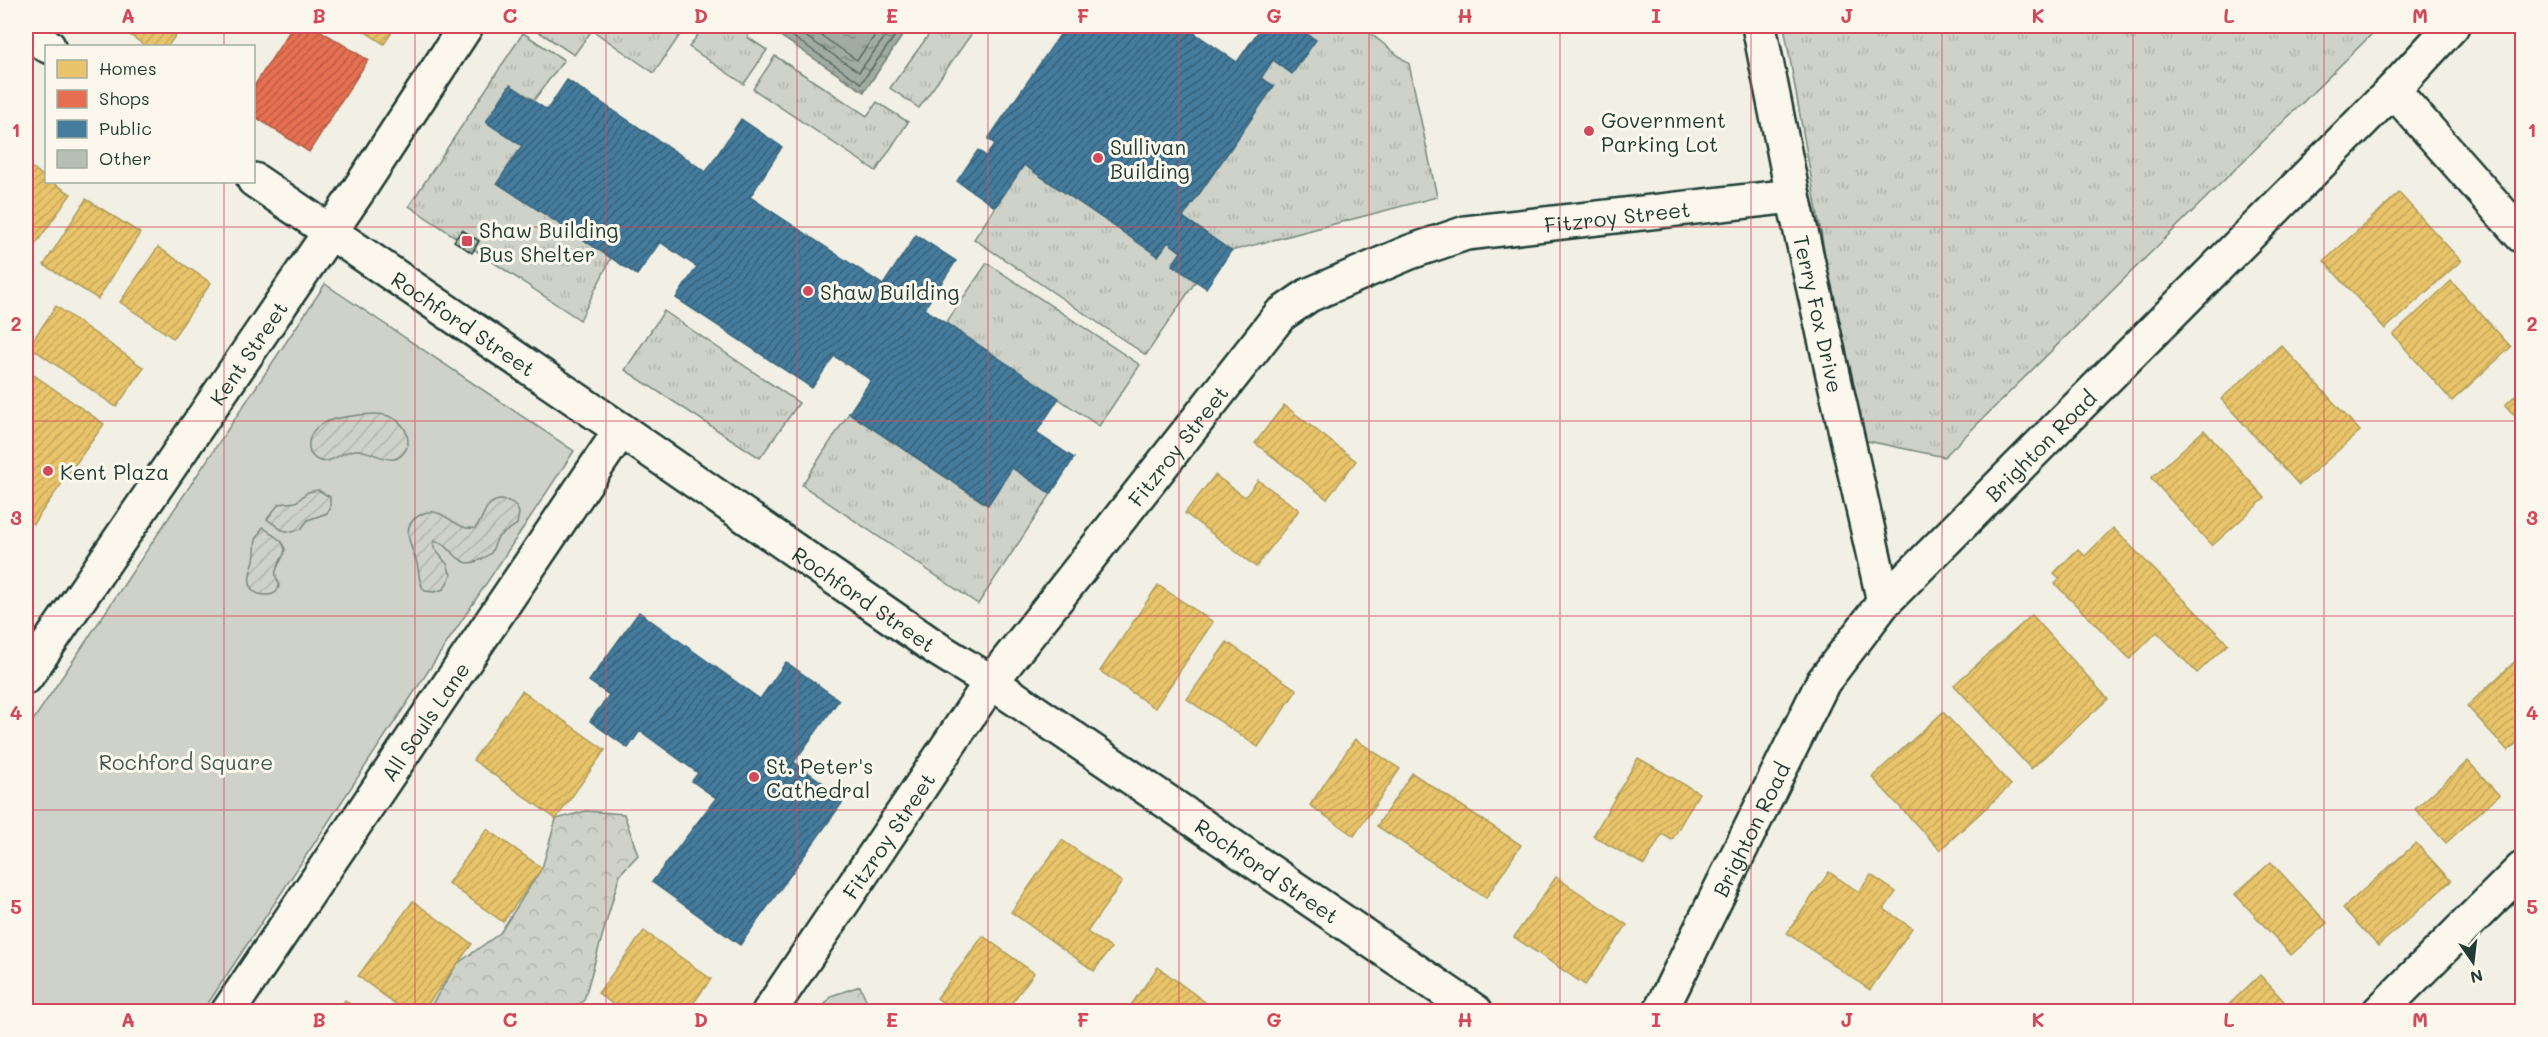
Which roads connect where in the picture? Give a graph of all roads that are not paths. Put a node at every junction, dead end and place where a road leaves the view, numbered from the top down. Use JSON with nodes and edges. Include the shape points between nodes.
{"nodes":[{"id":1,"x":466,"y":26,"type":"edge"},
{"id":2,"x":1759,"y":26,"type":"edge"},
{"id":3,"x":2452,"y":26,"type":"edge"},
{"id":4,"x":26,"y":32,"type":"edge"},
{"id":5,"x":46,"y":45,"type":"edge"},
{"id":6,"x":2393,"y":90,"type":"junction"},
{"id":7,"x":255,"y":181,"type":"edge"},
{"id":8,"x":1793,"y":196,"type":"junction"},
{"id":9,"x":329,"y":233,"type":"junction"},
{"id":10,"x":2523,"y":236,"type":"edge"},
{"id":11,"x":621,"y":430,"type":"junction"},
{"id":12,"x":1884,"y":602,"type":"junction"},
{"id":13,"x":26,"y":677,"type":"edge"},
{"id":14,"x":991,"y":682,"type":"junction"},
{"id":15,"x":2523,"y":868,"type":"edge"},
{"id":16,"x":228,"y":1011,"type":"edge"},
{"id":17,"x":769,"y":1011,"type":"edge"},
{"id":18,"x":1476,"y":1011,"type":"edge"},
{"id":19,"x":1660,"y":1011,"type":"edge"},
{"id":20,"x":2379,"y":1011,"type":"edge"}],
"edges":[{"from":1,"to":9,"type":"street","name":"Kent Street"},
{"from":2,"to":8,"type":"street","name":"Terry Fox Drive"},
{"from":3,"to":6,"type":"street","name":"Brighton Road"},
{"from":4,"to":5,"type":"street"},
{"from":6,"to":10,"type":"street"},
{"from":6,"to":12,"type":"street","name":"Brighton Road"},
{"from":7,"to":9,"type":"street","name":"Rochford Street"},
{"from":8,"to":12,"type":"street","name":"Terry Fox Drive"},
{"from":8,"to":14,"type":"street","name":"Fitzroy Street","via":[[1466,233],[1309,295],[1280,315]]},
{"from":9,"to":11,"type":"street","name":"Rochford Street"},
{"from":9,"to":13,"type":"street","name":"Kent Street"},
{"from":11,"to":14,"type":"street","name":"Rochford Street"},
{"from":11,"to":16,"type":"street","name":"All Souls Lane"},
{"from":12,"to":19,"type":"street","name":"Brighton Road","via":[[1823,682]]},
{"from":14,"to":17,"type":"street","name":"Fitzroy Street"},
{"from":14,"to":18,"type":"street","name":"Rochford Street"},
{"from":15,"to":20,"type":"street"}]}
